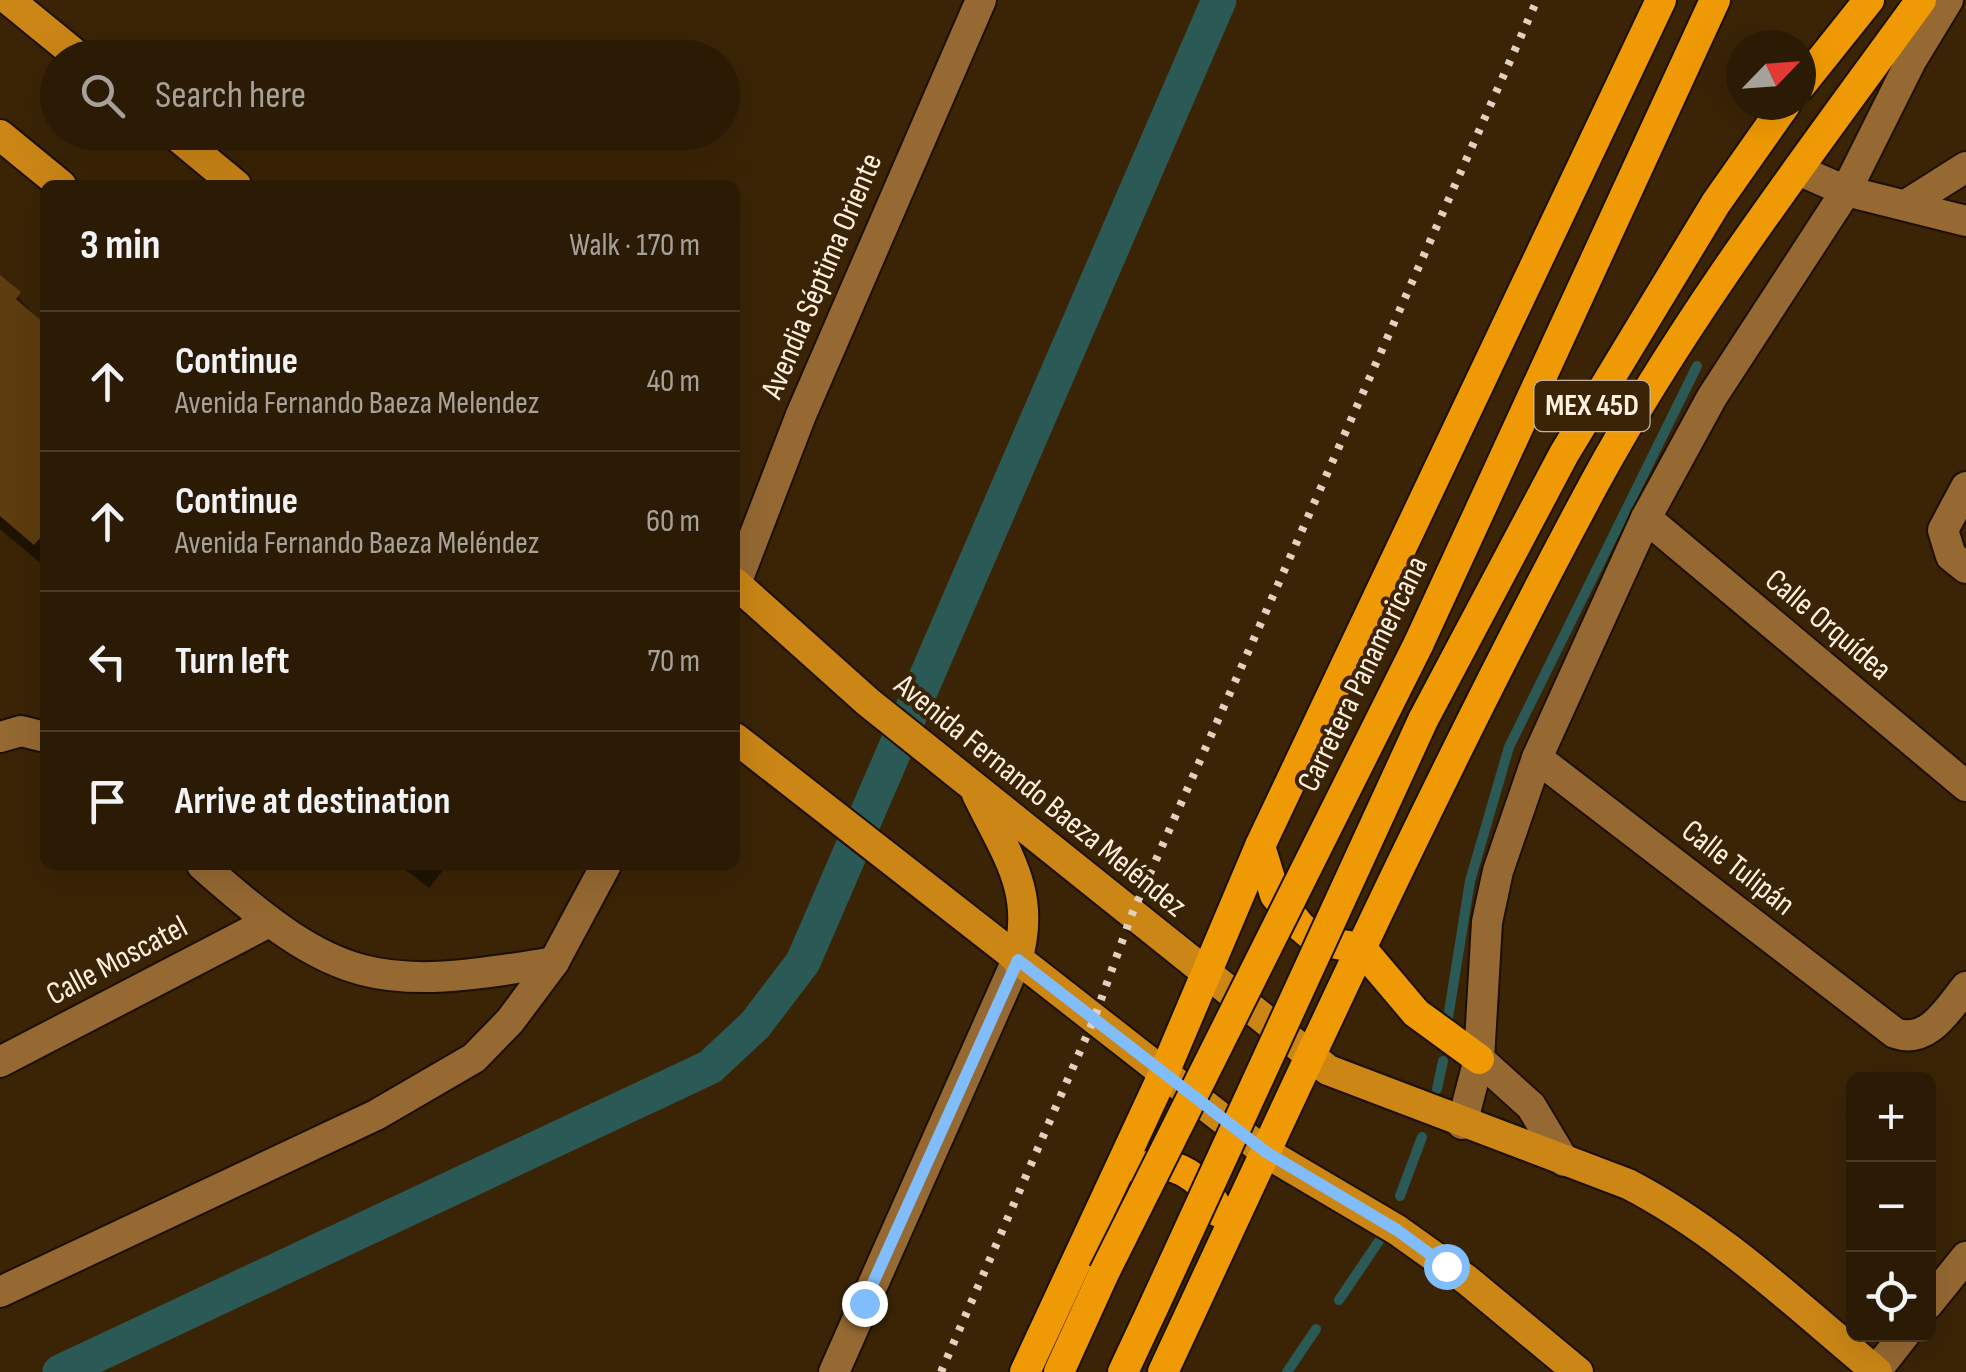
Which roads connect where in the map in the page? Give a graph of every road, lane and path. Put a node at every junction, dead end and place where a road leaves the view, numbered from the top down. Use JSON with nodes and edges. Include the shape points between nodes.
{"nodes":[{"id":1,"x":9,"y":0,"type":"edge"},
{"id":2,"x":981,"y":0,"type":"edge"},
{"id":3,"x":1662,"y":0,"type":"edge"},
{"id":4,"x":1715,"y":0,"type":"edge"},
{"id":5,"x":1869,"y":0,"type":"edge"},
{"id":6,"x":1921,"y":0,"type":"edge"},
{"id":7,"x":1948,"y":0,"type":"edge"},
{"id":8,"x":58,"y":40,"type":"edge"},
{"id":9,"x":1816,"y":66,"type":"edge"},
{"id":10,"x":1774,"y":120,"type":"edge"},
{"id":11,"x":0,"y":135,"type":"edge"},
{"id":12,"x":194,"y":150,"type":"edge"},
{"id":13,"x":1966,"y":167,"type":"edge"},
{"id":14,"x":1798,"y":170,"type":"junction"},
{"id":15,"x":55,"y":180,"type":"edge"},
{"id":16,"x":230,"y":180,"type":"edge"},
{"id":17,"x":1846,"y":190,"type":"junction"},
{"id":18,"x":1906,"y":205,"type":"junction"},
{"id":19,"x":1966,"y":222,"type":"edge"},
{"id":20,"x":1966,"y":487,"type":"edge"},
{"id":21,"x":1646,"y":518,"type":"junction"},
{"id":22,"x":1966,"y":568,"type":"edge"},
{"id":23,"x":740,"y":571,"type":"edge"},
{"id":24,"x":740,"y":588,"type":"edge"},
{"id":25,"x":40,"y":735,"type":"edge"},
{"id":26,"x":0,"y":737,"type":"edge"},
{"id":27,"x":740,"y":742,"type":"edge"},
{"id":28,"x":1538,"y":758,"type":"junction"},
{"id":29,"x":1966,"y":786,"type":"edge"},
{"id":30,"x":974,"y":787,"type":"junction"},
{"id":31,"x":1260,"y":846,"type":"junction"},
{"id":32,"x":208,"y":870,"type":"edge"},
{"id":33,"x":603,"y":870,"type":"edge"},
{"id":34,"x":267,"y":922,"type":"junction"},
{"id":35,"x":1361,"y":948,"type":"junction"},
{"id":36,"x":1018,"y":960,"type":"junction"},
{"id":37,"x":554,"y":962,"type":"junction"},
{"id":38,"x":1206,"y":974,"type":"junction"},
{"id":39,"x":1966,"y":987,"type":"edge"},
{"id":40,"x":1308,"y":1056,"type":"junction"},
{"id":41,"x":1478,"y":1059,"type":"junction"},
{"id":42,"x":0,"y":1062,"type":"edge"},
{"id":43,"x":1164,"y":1073,"type":"junction"},
{"id":44,"x":1462,"y":1124,"type":"junction"},
{"id":45,"x":1266,"y":1152,"type":"junction"},
{"id":46,"x":1564,"y":1161,"type":"junction"},
{"id":47,"x":1116,"y":1177,"type":"junction"},
{"id":48,"x":1222,"y":1245,"type":"junction"},
{"id":49,"x":1966,"y":1256,"type":"edge"},
{"id":50,"x":0,"y":1292,"type":"edge"},
{"id":51,"x":1936,"y":1294,"type":"edge"},
{"id":52,"x":1899,"y":1342,"type":"edge"},
{"id":53,"x":1877,"y":1371,"type":"edge"},
{"id":54,"x":834,"y":1372,"type":"edge"},
{"id":55,"x":1026,"y":1372,"type":"edge"},
{"id":56,"x":1059,"y":1372,"type":"edge"},
{"id":57,"x":1123,"y":1372,"type":"edge"},
{"id":58,"x":1163,"y":1372,"type":"edge"},
{"id":59,"x":1578,"y":1372,"type":"edge"}],
"edges":[{"from":1,"to":8,"type":"main road"},
{"from":2,"to":23,"type":"street","name":"Avendia Séptima Oriente"},
{"from":3,"to":31,"type":"highway"},
{"from":4,"to":56,"type":"highway","name":"Carretera Panamericana","number":"MEX 45D","bridge":true,"via":[[1418,645]]},
{"from":5,"to":9,"type":"highway"},
{"from":6,"to":14,"type":"highway"},
{"from":7,"to":17,"type":"street"},
{"from":10,"to":57,"type":"highway","number":"MEX 45D","bridge":true,"via":[[1716,203],[1574,437],[1424,720]]},
{"from":11,"to":15,"type":"main road"},
{"from":12,"to":16,"type":"main road"},
{"from":13,"to":18,"type":"street"},
{"from":14,"to":17,"type":"street"},
{"from":14,"to":35,"type":"highway","via":[[1596,482]]},
{"from":17,"to":18,"type":"street"},
{"from":17,"to":21,"type":"street","via":[[1712,396]]},
{"from":18,"to":19,"type":"street"},
{"from":20,"to":22,"type":"street","via":[[1943,530],[1951,556]]},
{"from":21,"to":28,"type":"street"},
{"from":21,"to":29,"type":"street","name":"Calle Orquídea"},
{"from":24,"to":30,"type":"main road","name":"Avenida Fernando Baeza Meléndez"},
{"from":25,"to":26,"type":"street"},
{"from":27,"to":36,"type":"main road"},
{"from":28,"to":39,"type":"street","name":"Calle Tulipán","via":[[1895,1033],[1906,1037],[1932,1028]]},
{"from":28,"to":41,"type":"street","via":[[1487,922]]},
{"from":30,"to":36,"type":"main road","via":[[1022,889],[1027,927]]},
{"from":30,"to":38,"type":"main road","name":"Avenida Fernando Baeza Meléndez"},
{"from":31,"to":35,"type":"highway","via":[[1275,895],[1300,926],[1318,941]]},
{"from":31,"to":38,"type":"highway"},
{"from":32,"to":34,"type":"street"},
{"from":33,"to":37,"type":"street"},
{"from":34,"to":37,"type":"street","via":[[345,967],[382,977],[455,979]]},
{"from":34,"to":42,"type":"street","name":"Calle Moscatel"},
{"from":35,"to":40,"type":"highway"},
{"from":35,"to":41,"type":"highway","via":[[1416,1013]]},
{"from":36,"to":43,"type":"main road"},
{"from":36,"to":54,"type":"street"},
{"from":37,"to":50,"type":"street","via":[[474,1058],[428,1089]]},
{"from":38,"to":40,"type":"main road","name":"Avenida Fernando Baeza Meléndez"},
{"from":38,"to":43,"type":"highway"},
{"from":40,"to":44,"type":"main road","name":"Avenida Fernando Baeza Meléndez","via":[[1354,1083]]},
{"from":40,"to":45,"type":"highway"},
{"from":41,"to":44,"type":"street"},
{"from":41,"to":46,"type":"street","via":[[1531,1106]]},
{"from":43,"to":45,"type":"main road"},
{"from":43,"to":47,"type":"highway"},
{"from":44,"to":46,"type":"main road","name":"Avenida Fernando Baeza Meléndez"},
{"from":45,"to":48,"type":"highway"},
{"from":45,"to":59,"type":"main road","via":[[1397,1230]]},
{"from":46,"to":53,"type":"main road","name":"Avenida Fernando Baeza Meléndez","via":[[1628,1184],[1709,1232]]},
{"from":47,"to":48,"type":"highway","via":[[1156,1164],[1196,1178],[1220,1214]]},
{"from":47,"to":55,"type":"highway"},
{"from":48,"to":58,"type":"highway"},
{"from":49,"to":51,"type":"street"},
{"from":52,"to":53,"type":"street"}]}
